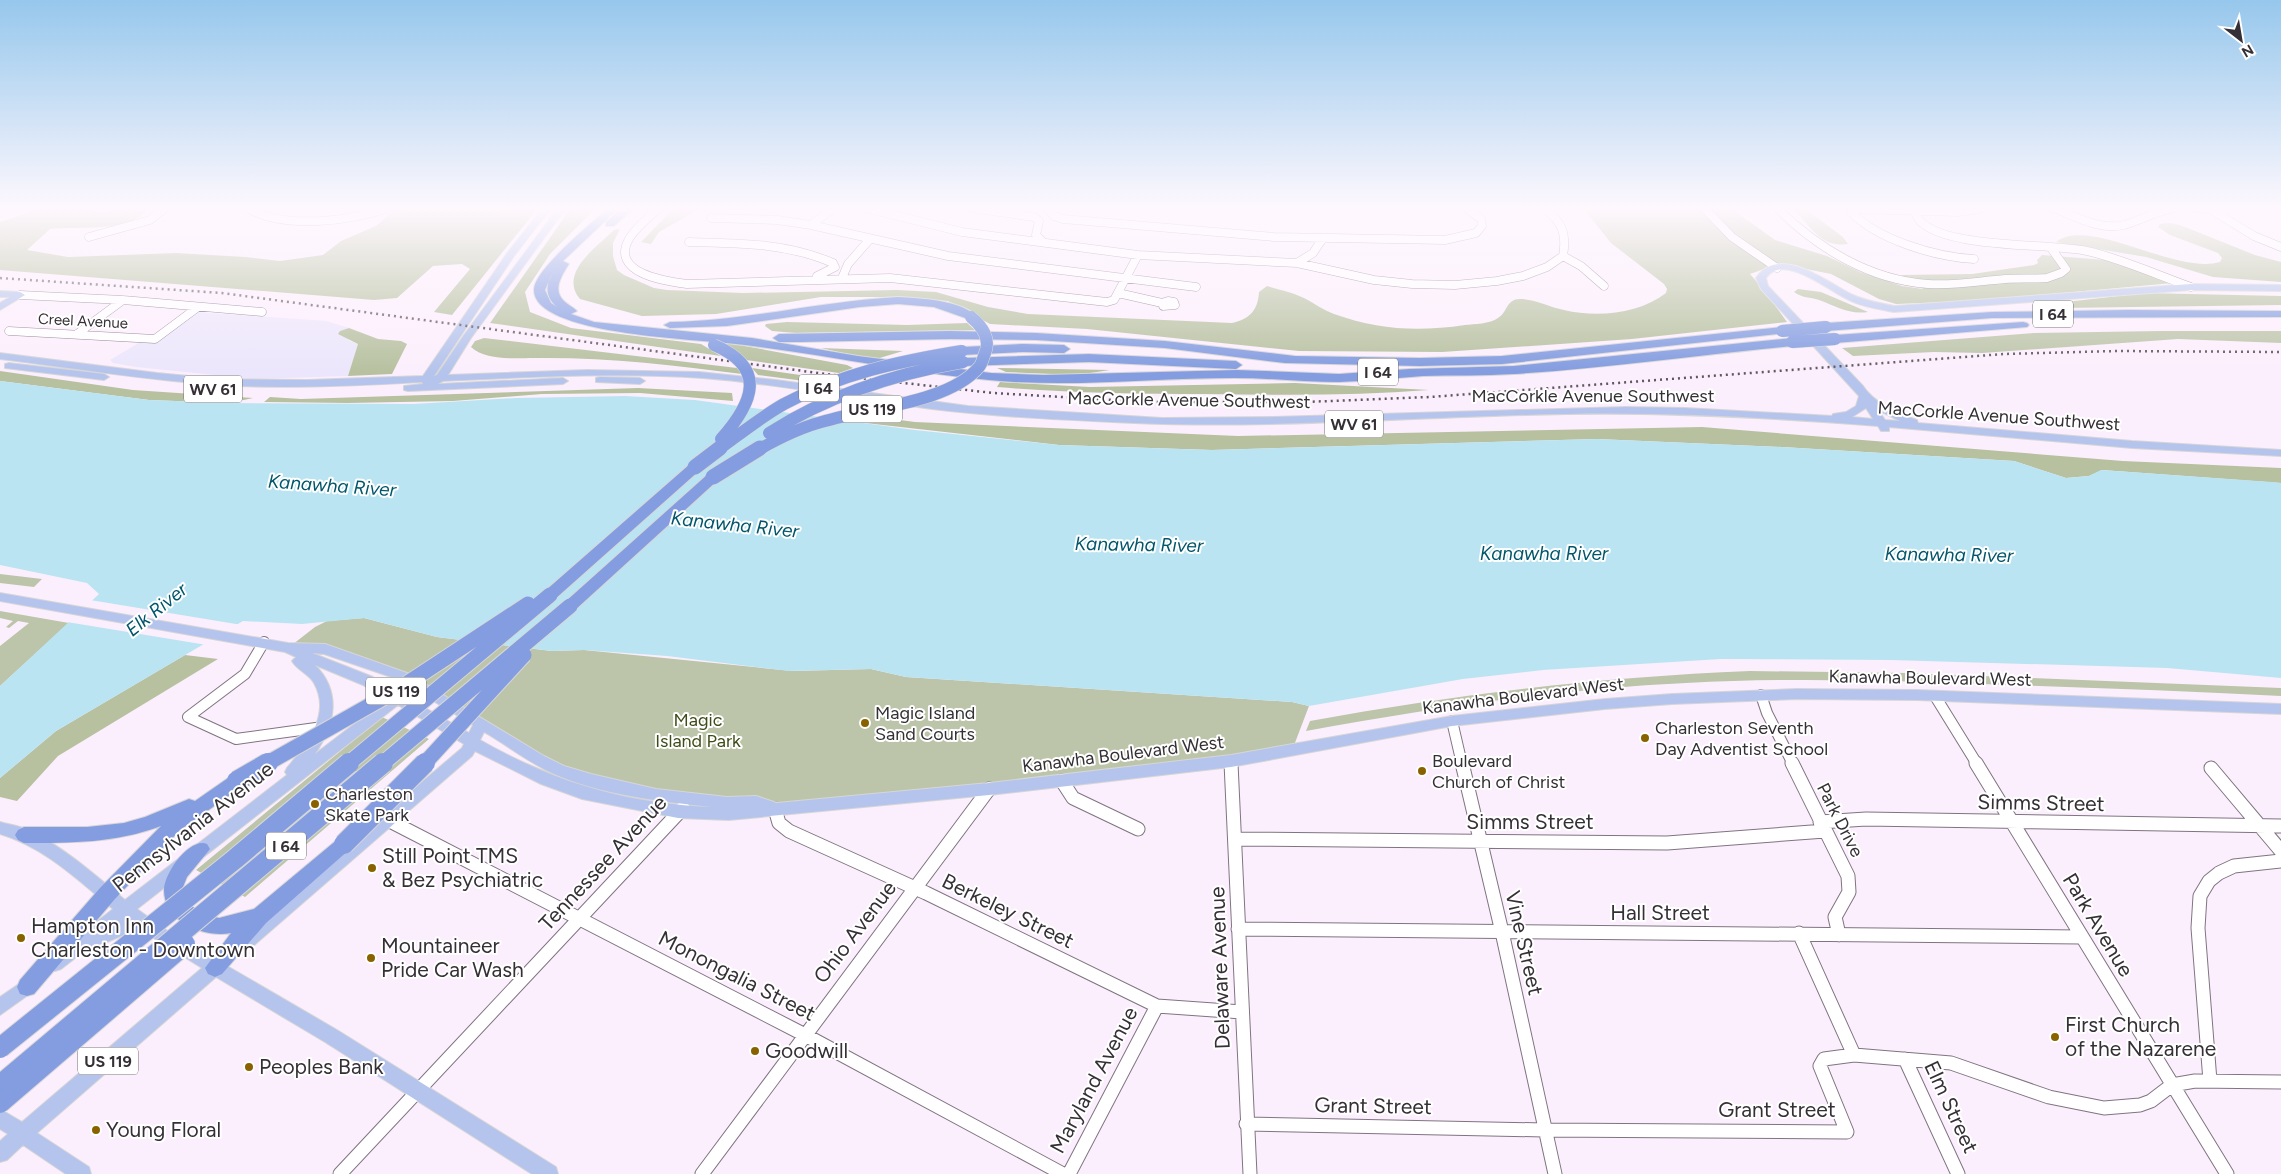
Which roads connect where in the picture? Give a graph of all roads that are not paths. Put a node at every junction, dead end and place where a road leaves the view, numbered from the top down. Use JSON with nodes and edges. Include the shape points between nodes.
{"nodes":[{"id":1,"x":505,"y":263,"type":"edge"},
{"id":2,"x":522,"y":263,"type":"edge"},
{"id":3,"x":557,"y":263,"type":"edge"},
{"id":4,"x":567,"y":263,"type":"edge"},
{"id":5,"x":629,"y":263,"type":"edge"},
{"id":6,"x":833,"y":263,"type":"edge"},
{"id":7,"x":1005,"y":263,"type":"edge"},
{"id":8,"x":1133,"y":263,"type":"edge"},
{"id":9,"x":1293,"y":263,"type":"edge"},
{"id":10,"x":1297,"y":263,"type":"joint"},
{"id":11,"x":1553,"y":263,"type":"edge"},
{"id":12,"x":1575,"y":263,"type":"edge"},
{"id":13,"x":1769,"y":263,"type":"edge"},
{"id":14,"x":1856,"y":263,"type":"edge"},
{"id":15,"x":2061,"y":263,"type":"edge"},
{"id":16,"x":2121,"y":263,"type":"edge"},
{"id":17,"x":848,"y":264,"type":"joint"},
{"id":18,"x":834,"y":267,"type":"junction"},
{"id":19,"x":1777,"y":268,"type":"junction"},
{"id":20,"x":1125,"y":277,"type":"junction"},
{"id":21,"x":842,"y":278,"type":"junction"},
{"id":22,"x":802,"y":280,"type":"junction"},
{"id":23,"x":1604,"y":286,"type":"dead end"},
{"id":24,"x":1196,"y":287,"type":"dead end"},
{"id":25,"x":2191,"y":287,"type":"junction"},
{"id":26,"x":2281,"y":288,"type":"edge"},
{"id":27,"x":1118,"y":293,"type":"junction"},
{"id":28,"x":0,"y":294,"type":"edge"},
{"id":29,"x":20,"y":295,"type":"junction"},
{"id":30,"x":124,"y":300,"type":"junction"},
{"id":31,"x":1162,"y":303,"type":"dead end"},
{"id":32,"x":0,"y":307,"type":"edge"},
{"id":33,"x":198,"y":307,"type":"junction"},
{"id":34,"x":262,"y":312,"type":"dead end"},
{"id":35,"x":2281,"y":314,"type":"edge"},
{"id":36,"x":2281,"y":324,"type":"edge"},
{"id":37,"x":652,"y":328,"type":"junction"},
{"id":38,"x":9,"y":331,"type":"dead end"},
{"id":39,"x":77,"y":334,"type":"junction"},
{"id":40,"x":0,"y":356,"type":"edge"},
{"id":41,"x":440,"y":357,"type":"junction"},
{"id":42,"x":454,"y":357,"type":"junction"},
{"id":43,"x":963,"y":357,"type":"junction"},
{"id":44,"x":1294,"y":359,"type":"junction"},
{"id":45,"x":0,"y":365,"type":"edge"},
{"id":46,"x":1418,"y":373,"type":"junction"},
{"id":47,"x":485,"y":375,"type":"junction"},
{"id":48,"x":441,"y":378,"type":"junction"},
{"id":49,"x":384,"y":380,"type":"junction"},
{"id":50,"x":428,"y":383,"type":"junction"},
{"id":51,"x":1864,"y":396,"type":"junction"},
{"id":52,"x":1745,"y":414,"type":"junction"},
{"id":53,"x":1885,"y":429,"type":"junction"},
{"id":54,"x":2025,"y":435,"type":"junction"},
{"id":55,"x":2281,"y":453,"type":"edge"},
{"id":56,"x":2281,"y":461,"type":"edge"},
{"id":57,"x":695,"y":467,"type":"junction"},
{"id":58,"x":713,"y":477,"type":"junction"},
{"id":59,"x":550,"y":595,"type":"junction"},
{"id":60,"x":0,"y":597,"type":"edge"},
{"id":61,"x":570,"y":606,"type":"junction"},
{"id":62,"x":264,"y":642,"type":"junction"},
{"id":63,"x":288,"y":648,"type":"junction"},
{"id":64,"x":416,"y":684,"type":"junction"},
{"id":65,"x":1761,"y":695,"type":"junction"},
{"id":66,"x":1935,"y":696,"type":"junction"},
{"id":67,"x":398,"y":698,"type":"junction"},
{"id":68,"x":2279,"y":711,"type":"edge"},
{"id":69,"x":1452,"y":722,"type":"junction"},
{"id":70,"x":481,"y":723,"type":"junction"},
{"id":71,"x":323,"y":727,"type":"junction"},
{"id":72,"x":470,"y":741,"type":"junction"},
{"id":73,"x":1230,"y":761,"type":"junction"},
{"id":74,"x":2211,"y":768,"type":"dead end"},
{"id":75,"x":1062,"y":781,"type":"junction"},
{"id":76,"x":237,"y":782,"type":"junction"},
{"id":77,"x":990,"y":789,"type":"junction"},
{"id":78,"x":268,"y":798,"type":"junction"},
{"id":79,"x":691,"y":799,"type":"junction"},
{"id":80,"x":775,"y":809,"type":"junction"},
{"id":81,"x":678,"y":812,"type":"junction"},
{"id":82,"x":388,"y":820,"type":"junction"},
{"id":83,"x":2013,"y":822,"type":"junction"},
{"id":84,"x":2262,"y":826,"type":"junction"},
{"id":85,"x":2281,"y":826,"type":"edge"},
{"id":86,"x":1822,"y":827,"type":"junction"},
{"id":87,"x":0,"y":828,"type":"edge"},
{"id":88,"x":1138,"y":829,"type":"dead end"},
{"id":89,"x":24,"y":835,"type":"junction"},
{"id":90,"x":299,"y":835,"type":"junction"},
{"id":91,"x":1235,"y":839,"type":"junction"},
{"id":92,"x":1480,"y":841,"type":"junction"},
{"id":93,"x":201,"y":849,"type":"junction"},
{"id":94,"x":2281,"y":851,"type":"edge"},
{"id":95,"x":2281,"y":861,"type":"edge"},
{"id":96,"x":914,"y":888,"type":"junction"},
{"id":97,"x":107,"y":894,"type":"junction"},
{"id":98,"x":124,"y":909,"type":"junction"},
{"id":99,"x":259,"y":916,"type":"junction"},
{"id":100,"x":581,"y":919,"type":"junction"},
{"id":101,"x":146,"y":925,"type":"junction"},
{"id":102,"x":1238,"y":929,"type":"junction"},
{"id":103,"x":1502,"y":932,"type":"junction"},
{"id":104,"x":1799,"y":933,"type":"junction"},
{"id":105,"x":1838,"y":935,"type":"junction"},
{"id":106,"x":2081,"y":937,"type":"junction"},
{"id":107,"x":128,"y":945,"type":"junction"},
{"id":108,"x":71,"y":952,"type":"junction"},
{"id":109,"x":215,"y":968,"type":"junction"},
{"id":110,"x":27,"y":987,"type":"junction"},
{"id":111,"x":1157,"y":1006,"type":"junction"},
{"id":112,"x":0,"y":1007,"type":"edge"},
{"id":113,"x":1242,"y":1012,"type":"junction"},
{"id":114,"x":805,"y":1035,"type":"junction"},
{"id":115,"x":0,"y":1039,"type":"edge"},
{"id":116,"x":0,"y":1048,"type":"edge"},
{"id":117,"x":1854,"y":1055,"type":"junction"},
{"id":118,"x":1905,"y":1058,"type":"junction"},
{"id":119,"x":2210,"y":1081,"type":"junction"},
{"id":120,"x":2281,"y":1082,"type":"edge"},
{"id":121,"x":0,"y":1085,"type":"edge"},
{"id":122,"x":2172,"y":1086,"type":"junction"},
{"id":123,"x":418,"y":1092,"type":"junction"},
{"id":124,"x":0,"y":1103,"type":"edge"},
{"id":125,"x":0,"y":1118,"type":"edge"},
{"id":126,"x":1246,"y":1124,"type":"junction"},
{"id":127,"x":1544,"y":1130,"type":"junction"},
{"id":128,"x":24,"y":1132,"type":"junction"},
{"id":129,"x":0,"y":1153,"type":"edge"},
{"id":130,"x":82,"y":1174,"type":"edge"},
{"id":131,"x":340,"y":1174,"type":"edge"},
{"id":132,"x":549,"y":1174,"type":"edge"},
{"id":133,"x":702,"y":1174,"type":"edge"},
{"id":134,"x":1063,"y":1174,"type":"edge"},
{"id":135,"x":1070,"y":1174,"type":"edge"},
{"id":136,"x":1250,"y":1174,"type":"edge"},
{"id":137,"x":1555,"y":1174,"type":"edge"},
{"id":138,"x":1958,"y":1174,"type":"edge"},
{"id":139,"x":2227,"y":1174,"type":"edge"}],
"edges":[{"from":1,"to":41,"type":"main road"},
{"from":2,"to":42,"type":"main road"},
{"from":3,"to":37,"type":"highway","number":"US 119","via":[[544,276],[539,290],[549,308],[569,319],[593,325]]},
{"from":4,"to":37,"type":"highway","number":"US 119","via":[[554,276],[553,294],[561,305],[578,314]]},
{"from":5,"to":22,"type":"street","via":[[645,275],[672,283]]},
{"from":6,"to":18,"type":"street"},
{"from":7,"to":20,"type":"street"},
{"from":8,"to":20,"type":"street"},
{"from":9,"to":10,"type":"street"},
{"from":10,"to":11,"type":"street","via":[[1374,280],[1455,285],[1523,276]]},
{"from":12,"to":23,"type":"street"},
{"from":13,"to":19,"type":"street"},
{"from":14,"to":15,"type":"street","via":[[1906,281],[1960,284],[2046,278],[2062,274],[2066,269]]},
{"from":16,"to":25,"type":"street"},
{"from":17,"to":18,"type":"street"},
{"from":17,"to":21,"type":"street"},
{"from":18,"to":22,"type":"street","via":[[821,275]]},
{"from":19,"to":25,"type":"main road","via":[[1808,272],[1850,297],[1894,308]]},
{"from":19,"to":51,"type":"main road","via":[[1762,275],[1764,287]]},
{"from":20,"to":24,"type":"street"},
{"from":20,"to":27,"type":"street"},
{"from":21,"to":22,"type":"street"},
{"from":21,"to":27,"type":"street","via":[[890,278],[1097,302],[1114,300]]},
{"from":25,"to":26,"type":"main road"},
{"from":27,"to":31,"type":"street"},
{"from":28,"to":29,"type":"main road"},
{"from":29,"to":30,"type":"street"},
{"from":29,"to":32,"type":"main road"},
{"from":30,"to":33,"type":"street"},
{"from":30,"to":39,"type":"street"},
{"from":33,"to":34,"type":"street"},
{"from":33,"to":39,"type":"street","name":"Creel Avenue","via":[[155,339]]},
{"from":35,"to":44,"type":"highway","number":"I 64","bridge":true,"via":[[1992,315],[1782,331],[1502,360]]},
{"from":36,"to":46,"type":"highway","number":"I 64","bridge":true,"via":[[2139,322],[2008,325],[1792,342],[1514,370]]},
{"from":37,"to":44,"type":"highway","via":[[793,339],[1025,336],[1209,348]]},
{"from":37,"to":46,"type":"highway","via":[[991,377],[1044,379],[1237,374],[1339,378]]},
{"from":37,"to":57,"type":"highway","number":"US 119","bridge":true,"via":[[714,345],[736,356],[748,372],[751,391],[747,406]]},
{"from":37,"to":58,"type":"highway","number":"US 119","bridge":true,"via":[[894,300],[923,301],[971,317],[980,324],[988,340],[984,360],[953,386],[923,398],[848,414],[783,435]]},
{"from":38,"to":39,"type":"street","name":"Creel Avenue"},
{"from":40,"to":49,"type":"main road","number":"WV 61","via":[[202,381],[319,383]]},
{"from":41,"to":49,"type":"main road","via":[[414,374]]},
{"from":41,"to":50,"type":"main road"},
{"from":42,"to":47,"type":"main road","via":[[454,364],[459,370]]},
{"from":42,"to":48,"type":"main road"},
{"from":43,"to":44,"type":"highway","number":"I 64","via":[[1023,348],[1159,351]]},
{"from":43,"to":46,"type":"highway","number":"I 64","via":[[1089,358]]},
{"from":43,"to":57,"type":"highway","number":"I 64","bridge":true,"via":[[887,365],[830,383],[763,418]]},
{"from":43,"to":58,"type":"highway","number":"I 64","bridge":true,"via":[[882,379],[827,400],[776,428]]},
{"from":45,"to":50,"type":"main road","number":"WV 61","via":[[223,390],[332,390]]},
{"from":47,"to":48,"type":"main road","name":"MacCorkle Avenue Southwest","number":"WV 61"},
{"from":47,"to":52,"type":"main road","name":"MacCorkle Avenue Southwest","number":"WV 61","via":[[620,372],[704,376],[997,412],[1135,420],[1276,420],[1588,411]]},
{"from":48,"to":50,"type":"main road"},
{"from":49,"to":50,"type":"main road","number":"WV 61"},
{"from":50,"to":53,"type":"main road","name":"MacCorkle Avenue Southwest","number":"WV 61","via":[[658,381],[726,385],[984,418],[1155,427],[1288,427],[1544,418]]},
{"from":51,"to":52,"type":"main road","via":[[1861,408],[1849,415]]},
{"from":51,"to":53,"type":"main road"},
{"from":51,"to":54,"type":"main road","via":[[1895,416],[1914,422]]},
{"from":52,"to":53,"type":"main road","name":"MacCorkle Avenue Southwest","number":"WV 61"},
{"from":53,"to":54,"type":"main road","name":"MacCorkle Avenue Southwest","number":"WV 61"},
{"from":53,"to":56,"type":"main road","name":"MacCorkle Avenue Southwest","number":"WV 61","via":[[2164,455]]},
{"from":54,"to":55,"type":"main road","name":"MacCorkle Avenue Southwest","number":"WV 61"},
{"from":57,"to":59,"type":"highway","number":"I 64"},
{"from":58,"to":61,"type":"highway","number":"I 64"},
{"from":59,"to":76,"type":"highway","number":"US 119","bridge":true,"via":[[522,607],[397,690]]},
{"from":59,"to":107,"type":"highway","number":"I 64","bridge":true,"via":[[235,860]]},
{"from":60,"to":62,"type":"main road","name":"Kanawha Boulevard West"},
{"from":61,"to":90,"type":"highway","number":"I 64","bridge":true},
{"from":61,"to":99,"type":"highway","number":"US 119","bridge":true,"via":[[420,769],[344,844]]},
{"from":62,"to":63,"type":"main road","name":"Kanawha Boulevard West"},
{"from":62,"to":71,"type":"street","via":[[246,674],[188,717],[236,739]]},
{"from":63,"to":64,"type":"main road","name":"Kanawha Boulevard West","via":[[325,649],[385,669]]},
{"from":63,"to":67,"type":"main road","name":"Kanawha Boulevard West","via":[[368,681]]},
{"from":63,"to":71,"type":"main road","via":[[296,659],[314,671],[323,685],[326,694]]},
{"from":64,"to":67,"type":"main road","name":"Pennsylvania Avenue"},
{"from":64,"to":70,"type":"main road","name":"Kanawha Boulevard West"},
{"from":65,"to":66,"type":"main road","name":"Kanawha Boulevard West"},
{"from":65,"to":69,"type":"main road","name":"Kanawha Boulevard West","via":[[1605,704]]},
{"from":65,"to":86,"type":"street","name":"Park Drive"},
{"from":66,"to":68,"type":"main road","name":"Kanawha Boulevard West"},
{"from":66,"to":83,"type":"street","name":"Park Avenue"},
{"from":67,"to":72,"type":"main road","name":"Kanawha Boulevard West"},
{"from":67,"to":78,"type":"main road","name":"Pennsylvania Avenue"},
{"from":69,"to":73,"type":"main road","name":"Kanawha Boulevard West"},
{"from":69,"to":92,"type":"street","name":"Vine Street"},
{"from":70,"to":72,"type":"main road"},
{"from":70,"to":79,"type":"main road","name":"Kanawha Boulevard West","via":[[559,770],[656,795]]},
{"from":71,"to":78,"type":"main road","via":[[306,755]]},
{"from":72,"to":81,"type":"main road","name":"Kanawha Boulevard West","via":[[540,778],[582,793]]},
{"from":72,"to":82,"type":"main road","via":[[467,752]]},
{"from":73,"to":75,"type":"main road","name":"Kanawha Boulevard West"},
{"from":73,"to":91,"type":"street","name":"Delaware Avenue"},
{"from":74,"to":84,"type":"street"},
{"from":75,"to":77,"type":"main road","name":"Kanawha Boulevard West"},
{"from":75,"to":88,"type":"street","via":[[1074,798]]},
{"from":76,"to":89,"type":"highway","via":[[166,817],[124,830]]},
{"from":76,"to":97,"type":"highway","number":"US 119","via":[[174,825]]},
{"from":77,"to":80,"type":"main road","name":"Kanawha Boulevard West"},
{"from":77,"to":96,"type":"street","name":"Ohio Avenue"},
{"from":78,"to":93,"type":"main road","name":"Pennsylvania Avenue"},
{"from":79,"to":80,"type":"main road","name":"Kanawha Boulevard West","via":[[756,802]]},
{"from":79,"to":81,"type":"street","name":"Tennessee Avenue"},
{"from":80,"to":81,"type":"main road","name":"Kanawha Boulevard West","via":[[729,814]]},
{"from":80,"to":96,"type":"street","name":"Berkeley Street","via":[[779,823],[789,831]]},
{"from":81,"to":100,"type":"street","name":"Tennessee Avenue"},
{"from":82,"to":100,"type":"street","name":"Monongalia Street"},
{"from":82,"to":109,"type":"main road"},
{"from":83,"to":84,"type":"street","name":"Simms Street"},
{"from":83,"to":86,"type":"street","name":"Simms Street","via":[[1866,820]]},
{"from":83,"to":106,"type":"street","name":"Park Avenue"},
{"from":84,"to":85,"type":"street","name":"Simms Street"},
{"from":84,"to":94,"type":"street"},
{"from":86,"to":92,"type":"street","name":"Simms Street","via":[[1673,843]]},
{"from":86,"to":105,"type":"street","name":"Park Drive","via":[[1850,884],[1846,901],[1835,917]]},
{"from":87,"to":89,"type":"main road"},
{"from":89,"to":97,"type":"main road"},
{"from":90,"to":121,"type":"highway","number":"I 64","bridge":true},
{"from":90,"to":124,"type":"highway","bridge":true,"via":[[272,870]]},
{"from":91,"to":92,"type":"street","name":"Simms Street"},
{"from":91,"to":102,"type":"street","name":"Delaware Avenue"},
{"from":92,"to":103,"type":"street","name":"Vine Street"},
{"from":93,"to":98,"type":"main road","name":"Pennsylvania Avenue"},
{"from":93,"to":99,"type":"highway","via":[[182,867],[176,879],[173,892],[185,912],[194,920],[215,926]]},
{"from":95,"to":119,"type":"street","via":[[2234,866],[2209,881],[2200,896],[2198,928]]},
{"from":96,"to":111,"type":"street","name":"Berkeley Street"},
{"from":96,"to":114,"type":"street","name":"Ohio Avenue"},
{"from":97,"to":98,"type":"main road"},
{"from":97,"to":110,"type":"highway","number":"US 119"},
{"from":98,"to":101,"type":"main road"},
{"from":98,"to":108,"type":"main road","name":"Pennsylvania Avenue"},
{"from":99,"to":109,"type":"highway","number":"US 119"},
{"from":100,"to":114,"type":"street","name":"Monongalia Street"},
{"from":100,"to":123,"type":"street","name":"Tennessee Avenue"},
{"from":101,"to":108,"type":"main road","via":[[118,930]]},
{"from":101,"to":109,"type":"main road"},
{"from":102,"to":103,"type":"street","name":"Hall Street"},
{"from":102,"to":113,"type":"street","name":"Delaware Avenue"},
{"from":103,"to":104,"type":"street","name":"Hall Street"},
{"from":103,"to":127,"type":"street","name":"Vine Street"},
{"from":104,"to":105,"type":"street","name":"Hall Street"},
{"from":104,"to":117,"type":"street"},
{"from":105,"to":106,"type":"street","name":"Hall Street"},
{"from":106,"to":122,"type":"street","name":"Park Avenue"},
{"from":107,"to":115,"type":"highway","bridge":true},
{"from":107,"to":116,"type":"highway","number":"I 64","bridge":true},
{"from":108,"to":110,"type":"main road","name":"Pennsylvania Avenue"},
{"from":109,"to":123,"type":"main road"},
{"from":109,"to":128,"type":"main road","number":"US 119"},
{"from":110,"to":112,"type":"main road","name":"Pennsylvania Avenue","number":"US 119"},
{"from":111,"to":113,"type":"street","name":"Berkeley Street"},
{"from":111,"to":135,"type":"street","name":"Maryland Avenue"},
{"from":113,"to":126,"type":"street","name":"Delaware Avenue"},
{"from":114,"to":133,"type":"street","name":"Ohio Avenue"},
{"from":114,"to":134,"type":"street","name":"Monongalia Street"},
{"from":117,"to":118,"type":"street","name":"Grant Street"},
{"from":117,"to":127,"type":"street","name":"Grant Street","via":[[1824,1059],[1820,1066],[1847,1132]]},
{"from":118,"to":122,"type":"street","name":"Grant Street","via":[[1951,1063],[2048,1098],[2104,1108],[2140,1105]]},
{"from":118,"to":138,"type":"street","name":"Elm Street"},
{"from":119,"to":120,"type":"street","name":"Grant Street"},
{"from":119,"to":122,"type":"street","name":"Grant Street"},
{"from":122,"to":139,"type":"street","name":"Park Avenue"},
{"from":123,"to":131,"type":"street","name":"Tennessee Avenue"},
{"from":123,"to":132,"type":"main road"},
{"from":125,"to":128,"type":"main road"},
{"from":126,"to":127,"type":"street","name":"Grant Street"},
{"from":126,"to":136,"type":"street","name":"Delaware Avenue"},
{"from":127,"to":137,"type":"street","name":"Vine Street"},
{"from":128,"to":129,"type":"main road","number":"US 119"},
{"from":128,"to":130,"type":"main road"}]}
